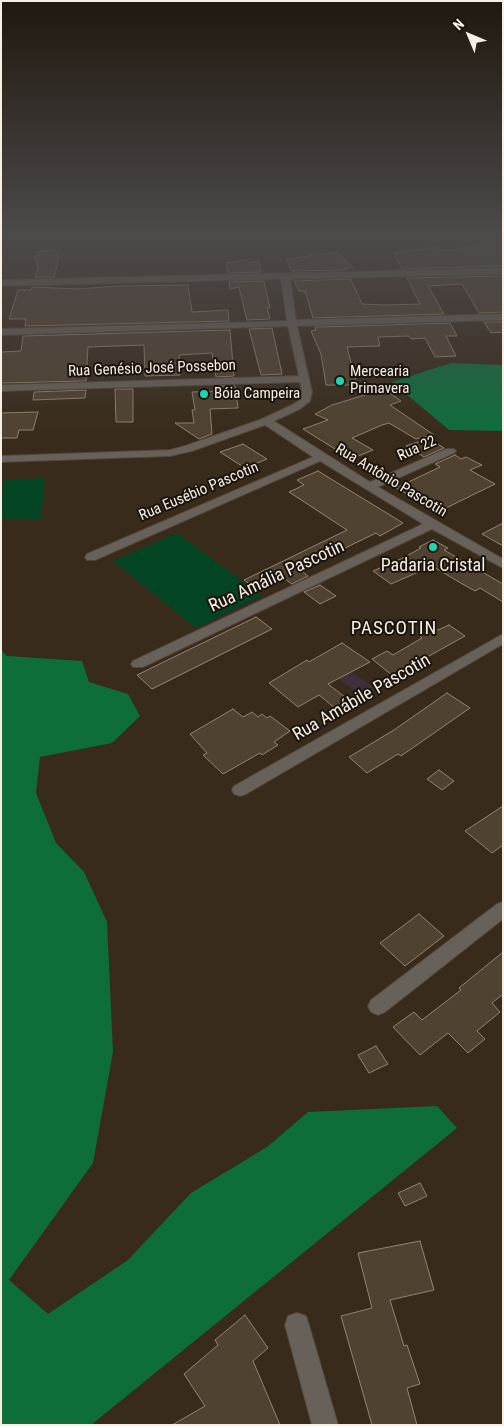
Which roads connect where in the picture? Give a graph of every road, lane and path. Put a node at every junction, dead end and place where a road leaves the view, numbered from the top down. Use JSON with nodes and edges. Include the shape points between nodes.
{"nodes":[{"id":1,"x":289,"y":305,"type":"edge"},
{"id":2,"x":503,"y":317,"type":"edge"},
{"id":3,"x":292,"y":324,"type":"junction"},
{"id":4,"x":1,"y":332,"type":"edge"},
{"id":5,"x":304,"y":379,"type":"junction"},
{"id":6,"x":1,"y":388,"type":"edge"},
{"id":7,"x":266,"y":421,"type":"junction"},
{"id":8,"x":450,"y":451,"type":"dead end"},
{"id":9,"x":321,"y":457,"type":"junction"},
{"id":10,"x":1,"y":459,"type":"edge"},
{"id":11,"x":370,"y":486,"type":"junction"},
{"id":12,"x":432,"y":524,"type":"junction"},
{"id":13,"x":90,"y":557,"type":"dead end"},
{"id":14,"x":503,"y":564,"type":"edge"},
{"id":15,"x":503,"y":638,"type":"edge"},
{"id":16,"x":138,"y":664,"type":"dead end"},
{"id":17,"x":240,"y":790,"type":"dead end"},
{"id":18,"x":503,"y":909,"type":"edge"},
{"id":19,"x":378,"y":1006,"type":"dead end"},
{"id":20,"x":297,"y":1325,"type":"dead end"},
{"id":21,"x":325,"y":1425,"type":"edge"}],
"edges":[{"from":1,"to":3,"type":"street"},
{"from":2,"to":3,"type":"street"},
{"from":3,"to":4,"type":"street"},
{"from":3,"to":5,"type":"street"},
{"from":5,"to":6,"type":"street","name":"Rua Genésio José Possebon"},
{"from":5,"to":7,"type":"street","via":[[305,401]]},
{"from":7,"to":9,"type":"street","name":"Rua Antônio Pascotin"},
{"from":7,"to":10,"type":"street","via":[[170,453]]},
{"from":8,"to":11,"type":"street","name":"Rua 22"},
{"from":9,"to":11,"type":"street","name":"Rua Antônio Pascotin"},
{"from":9,"to":13,"type":"street","name":"Rua Eusébio Pascotin"},
{"from":11,"to":12,"type":"street","name":"Rua Antônio Pascotin"},
{"from":12,"to":14,"type":"street","name":"Rua Antônio Pascotin"},
{"from":12,"to":16,"type":"street","name":"Rua Amália Pascotin"},
{"from":15,"to":17,"type":"street","name":"Rua Amábile Pascotin"},
{"from":18,"to":19,"type":"street"},
{"from":20,"to":21,"type":"street"}]}
